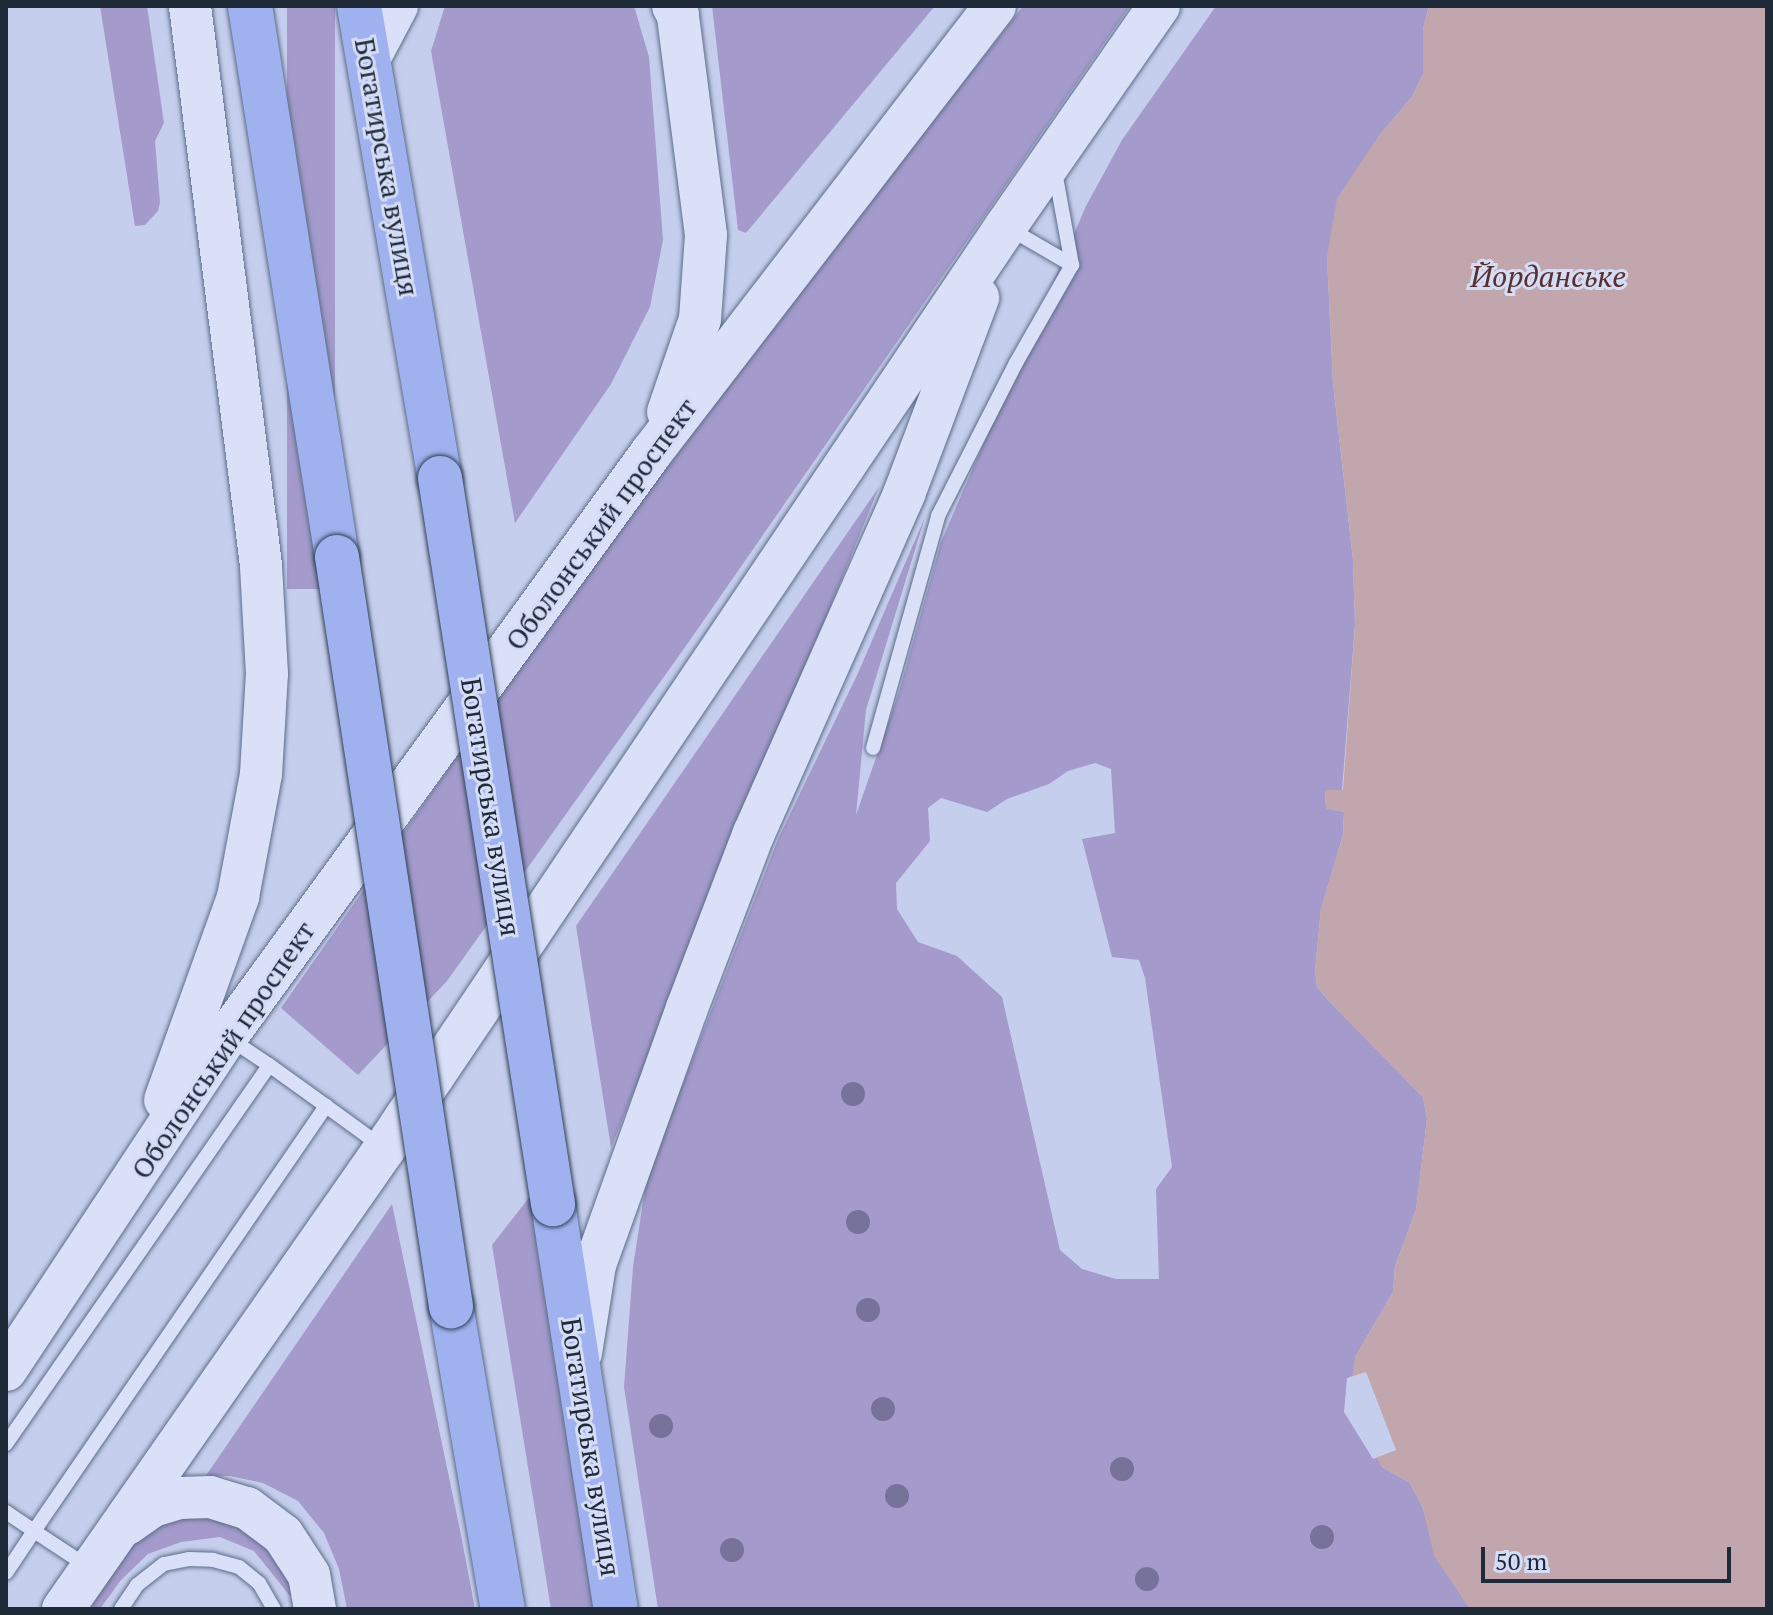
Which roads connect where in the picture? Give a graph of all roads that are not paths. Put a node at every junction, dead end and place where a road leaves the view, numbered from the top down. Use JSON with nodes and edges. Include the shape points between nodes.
{"nodes":[{"id":1,"x":190,"y":6,"type":"edge"},
{"id":2,"x":250,"y":6,"type":"edge"},
{"id":3,"x":359,"y":6,"type":"edge"},
{"id":4,"x":397,"y":6,"type":"edge"},
{"id":5,"x":673,"y":6,"type":"edge"},
{"id":6,"x":995,"y":6,"type":"edge"},
{"id":7,"x":1159,"y":6,"type":"edge"},
{"id":8,"x":369,"y":59,"type":"junction"},
{"id":9,"x":1053,"y":158,"type":"junction"},
{"id":10,"x":1006,"y":226,"type":"junction"},
{"id":11,"x":1072,"y":265,"type":"junction"},
{"id":12,"x":651,"y":453,"type":"junction"},
{"id":13,"x":873,"y":748,"type":"dead end"},
{"id":14,"x":227,"y":1036,"type":"junction"},
{"id":15,"x":269,"y":1065,"type":"junction"},
{"id":16,"x":326,"y":1106,"type":"junction"},
{"id":17,"x":385,"y":1148,"type":"junction"},
{"id":18,"x":136,"y":1176,"type":"junction"},
{"id":19,"x":579,"y":1366,"type":"junction"},
{"id":20,"x":6,"y":1370,"type":"edge"},
{"id":21,"x":6,"y":1444,"type":"edge"},
{"id":22,"x":6,"y":1512,"type":"edge"},
{"id":23,"x":119,"y":1529,"type":"junction"},
{"id":24,"x":34,"y":1531,"type":"junction"},
{"id":25,"x":91,"y":1569,"type":"junction"},
{"id":26,"x":6,"y":1573,"type":"edge"},
{"id":27,"x":63,"y":1609,"type":"edge"},
{"id":28,"x":121,"y":1609,"type":"edge"},
{"id":29,"x":274,"y":1609,"type":"edge"},
{"id":30,"x":315,"y":1609,"type":"edge"},
{"id":31,"x":503,"y":1609,"type":"edge"},
{"id":32,"x":616,"y":1609,"type":"edge"}],
"edges":[{"from":1,"to":18,"type":"main road","via":[[261,565],[267,674],[261,774],[238,897]]},
{"from":2,"to":31,"type":"main road","bridge":true,"via":[[451,1306]]},
{"from":3,"to":8,"type":"main road","name":"Богатирська вулиця"},
{"from":4,"to":8,"type":"main road"},
{"from":5,"to":12,"type":"main road","via":[[706,235],[700,319]]},
{"from":6,"to":12,"type":"main road","name":"Оболонський проспект"},
{"from":7,"to":9,"type":"main road"},
{"from":8,"to":19,"type":"main road","name":"Богатирська вулиця","bridge":true},
{"from":9,"to":10,"type":"main road"},
{"from":9,"to":11,"type":"lane"},
{"from":10,"to":11,"type":"lane"},
{"from":10,"to":17,"type":"main road"},
{"from":10,"to":19,"type":"main road","via":[[904,494],[754,833],[687,1008],[595,1265]]},
{"from":11,"to":13,"type":"lane","via":[[938,516]]},
{"from":12,"to":14,"type":"main road","name":"Оболонський проспект"},
{"from":14,"to":15,"type":"lane"},
{"from":14,"to":18,"type":"main road","name":"Оболонський проспект"},
{"from":15,"to":16,"type":"lane"},
{"from":15,"to":21,"type":"lane"},
{"from":16,"to":17,"type":"lane"},
{"from":16,"to":24,"type":"lane"},
{"from":17,"to":23,"type":"main road"},
{"from":18,"to":20,"type":"main road","name":"Оболонський проспект"},
{"from":19,"to":32,"type":"main road","name":"Богатирська вулиця"},
{"from":22,"to":24,"type":"lane"},
{"from":23,"to":25,"type":"main road"},
{"from":23,"to":30,"type":"main road","via":[[153,1506],[179,1498],[210,1497],[247,1508],[283,1535],[309,1575]]},
{"from":24,"to":25,"type":"lane"},
{"from":24,"to":26,"type":"lane"},
{"from":25,"to":27,"type":"main road"},
{"from":28,"to":29,"type":"lane","via":[[137,1585],[164,1564],[189,1559],[239,1567],[259,1583]]}]}
